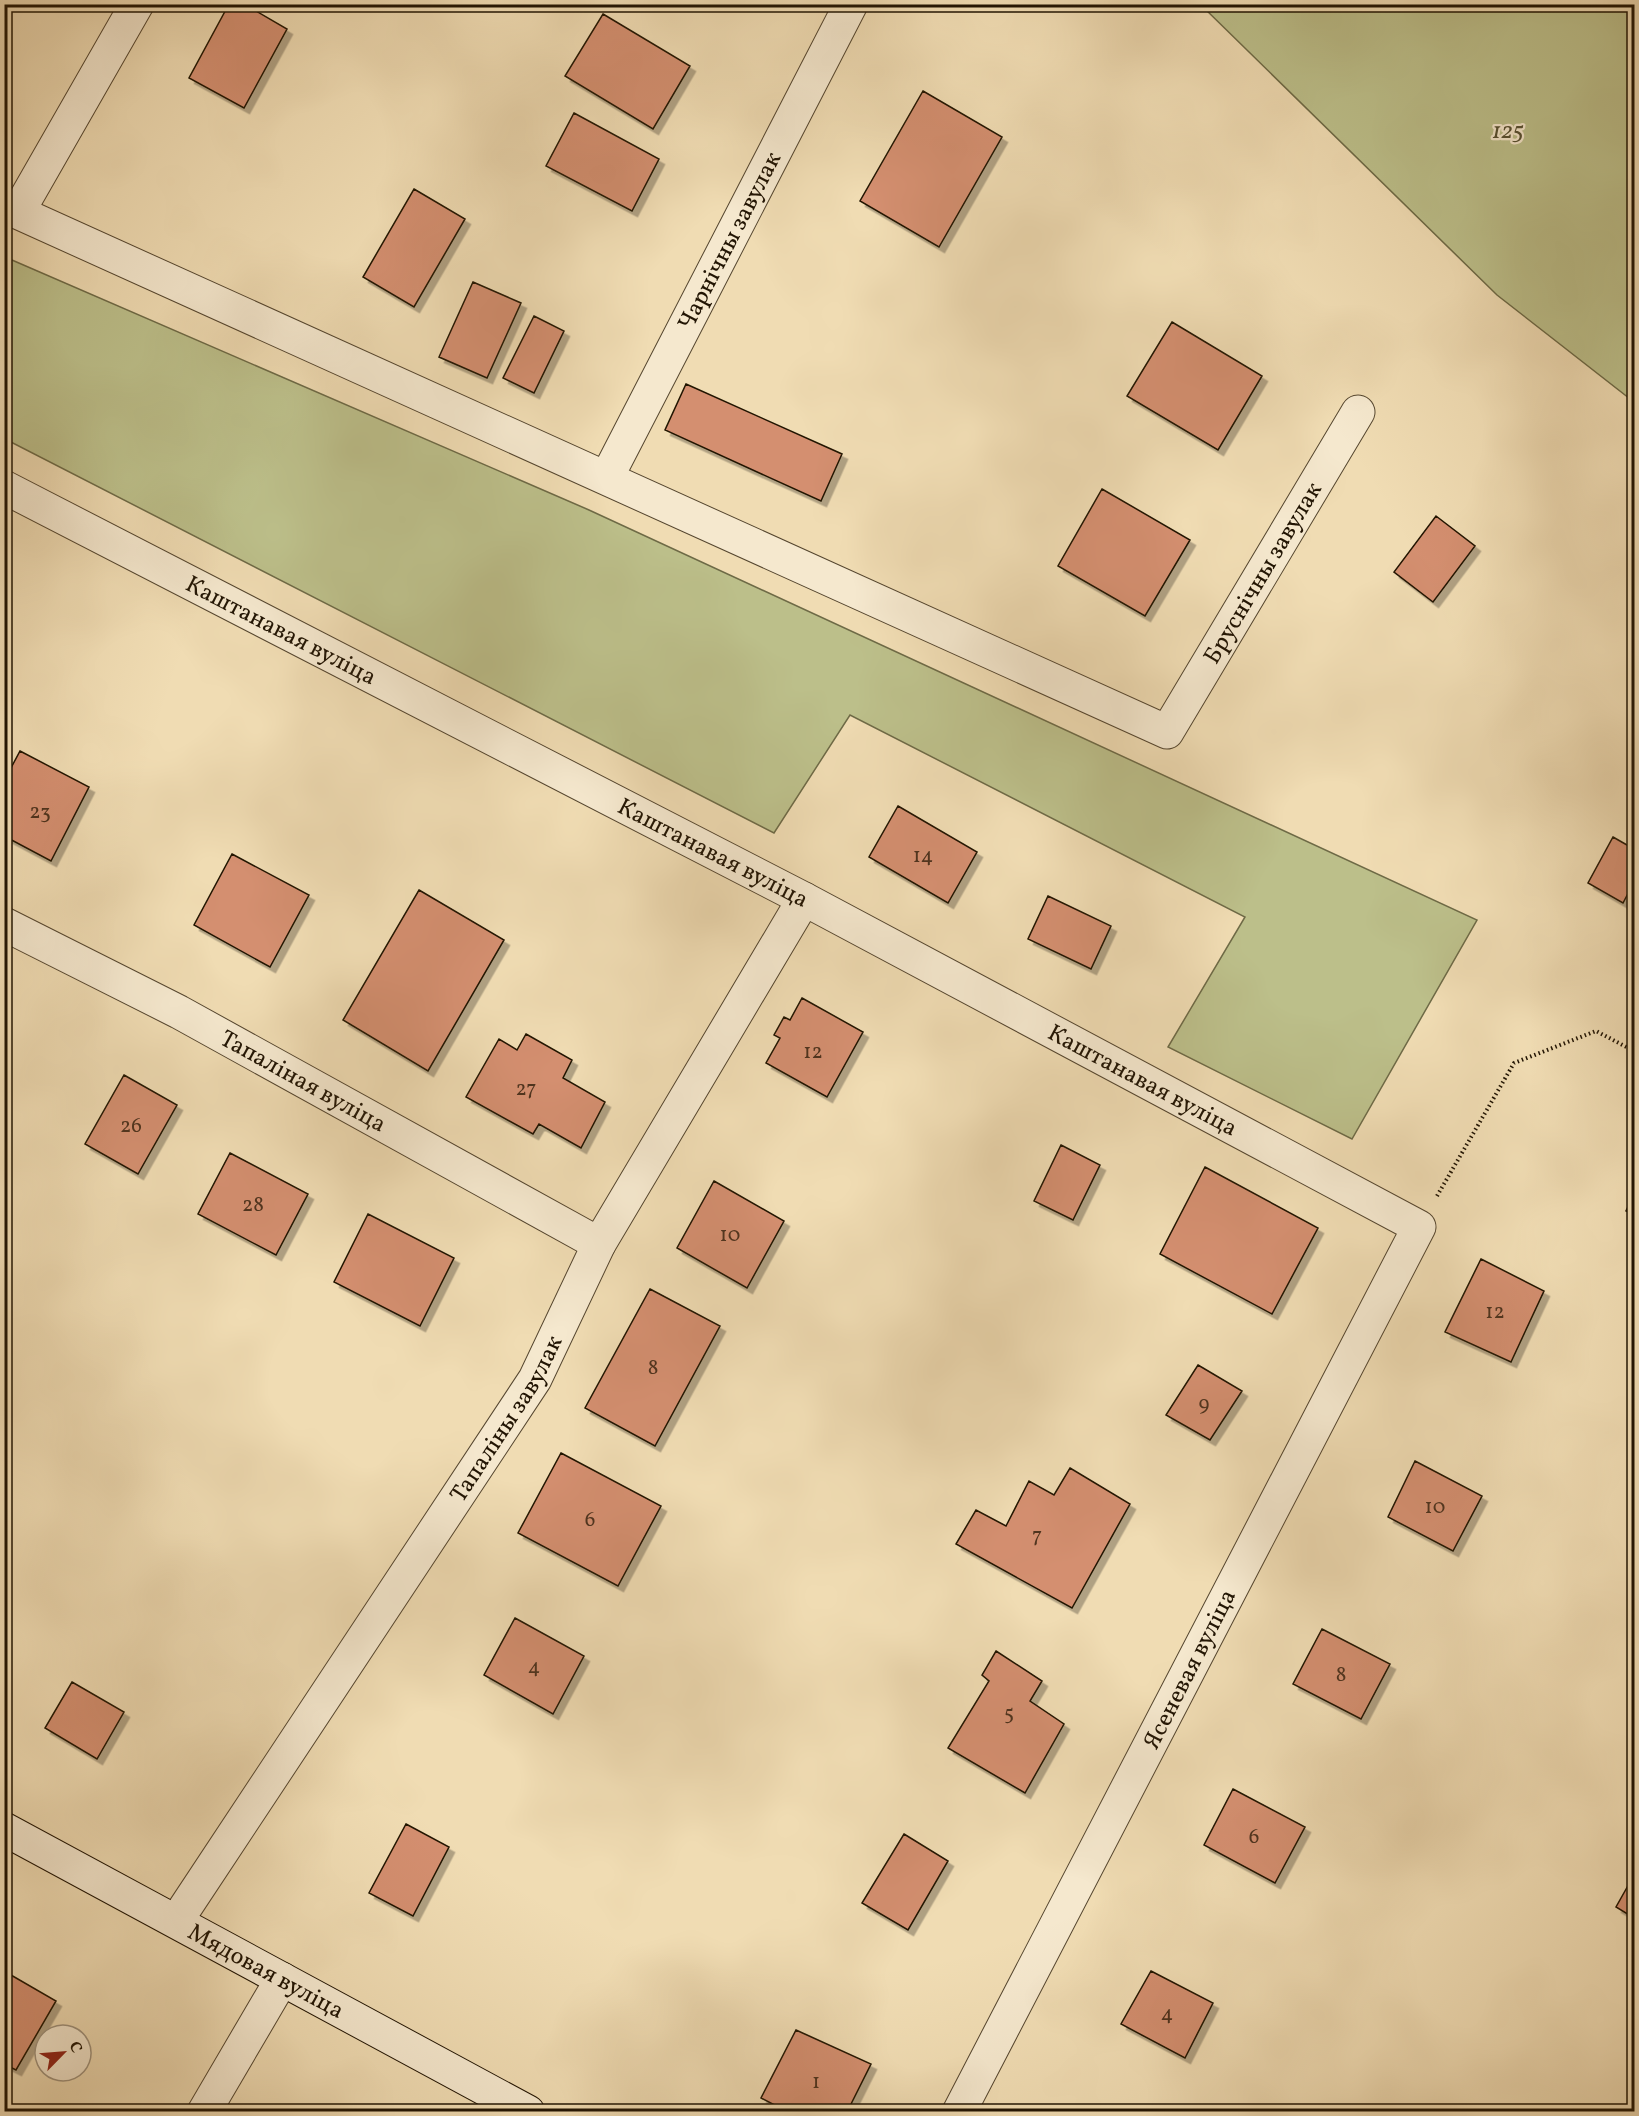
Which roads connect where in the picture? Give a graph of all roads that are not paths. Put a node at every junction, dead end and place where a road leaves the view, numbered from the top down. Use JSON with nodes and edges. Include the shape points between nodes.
{"nodes":[{"id":1,"x":137,"y":4,"type":"edge"},
{"id":2,"x":850,"y":4,"type":"edge"},
{"id":3,"x":11,"y":209,"type":"edge"},
{"id":4,"x":1358,"y":412,"type":"dead end"},
{"id":5,"x":607,"y":477,"type":"junction"},
{"id":6,"x":4,"y":487,"type":"edge"},
{"id":7,"x":804,"y":899,"type":"junction"},
{"id":8,"x":4,"y":924,"type":"edge"},
{"id":9,"x":1419,"y":1227,"type":"joint"},
{"id":10,"x":599,"y":1244,"type":"junction"},
{"id":11,"x":4,"y":1829,"type":"edge"},
{"id":12,"x":177,"y":1920,"type":"junction"},
{"id":13,"x":282,"y":1979,"type":"junction"},
{"id":14,"x":204,"y":2112,"type":"edge"},
{"id":15,"x":528,"y":2112,"type":"edge"},
{"id":16,"x":959,"y":2112,"type":"edge"}],
"edges":[{"from":1,"to":3,"type":"street"},
{"from":2,"to":5,"type":"street","name":"Чарнічны завулак"},
{"from":3,"to":5,"type":"street"},
{"from":4,"to":5,"type":"street","name":"Бруснічны завулак","via":[[1167,732]]},
{"from":6,"to":7,"type":"street","name":"Каштанавая вуліца"},
{"from":7,"to":9,"type":"street","name":"Каштанавая вуліца"},
{"from":7,"to":10,"type":"street","name":"Тапаліны завулак"},
{"from":8,"to":10,"type":"street","name":"Тапаліная вуліца","via":[[179,1012]]},
{"from":9,"to":16,"type":"street","name":"Ясеневая вуліца"},
{"from":10,"to":12,"type":"street","name":"Тапаліны завулак","via":[[535,1379]]},
{"from":11,"to":12,"type":"street","name":"Мядовая вуліца"},
{"from":12,"to":13,"type":"street","name":"Мядовая вуліца"},
{"from":13,"to":14,"type":"street"},
{"from":13,"to":15,"type":"street","name":"Мядовая вуліца"}]}
